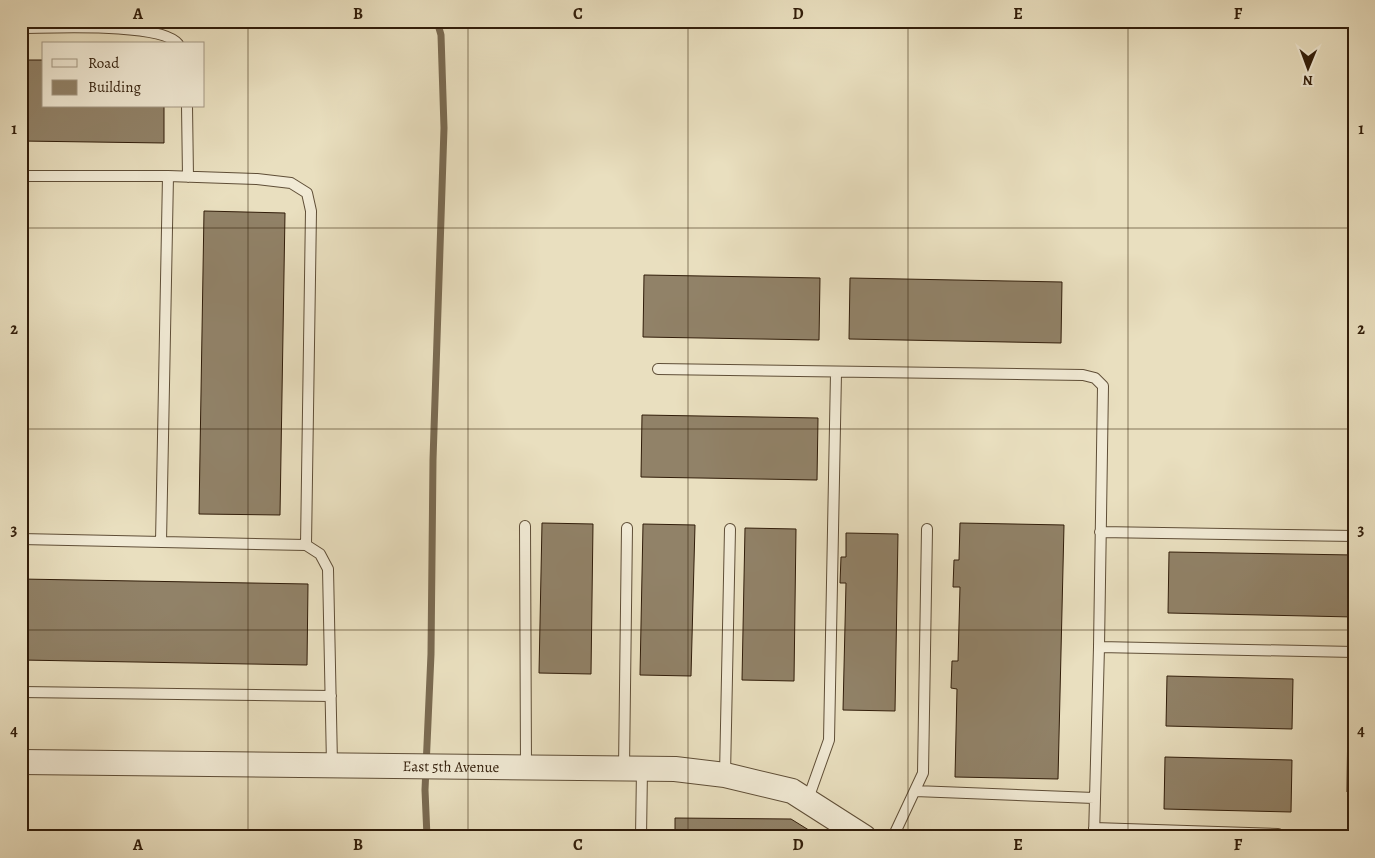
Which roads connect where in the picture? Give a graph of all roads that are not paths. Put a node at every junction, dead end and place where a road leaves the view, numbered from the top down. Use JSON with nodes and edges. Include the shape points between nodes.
{"nodes":[{"id":1,"x":21,"y":28,"type":"edge"},
{"id":2,"x":176,"y":42,"type":"edge"},
{"id":3,"x":187,"y":108,"type":"edge"},
{"id":4,"x":21,"y":176,"type":"edge"},
{"id":5,"x":168,"y":176,"type":"junction"},
{"id":6,"x":188,"y":177,"type":"junction"},
{"id":7,"x":658,"y":370,"type":"dead end"},
{"id":8,"x":836,"y":373,"type":"junction"},
{"id":9,"x":525,"y":526,"type":"dead end"},
{"id":10,"x":627,"y":528,"type":"dead end"},
{"id":11,"x":730,"y":528,"type":"dead end"},
{"id":12,"x":927,"y":529,"type":"dead end"},
{"id":13,"x":1100,"y":532,"type":"junction"},
{"id":14,"x":1354,"y":536,"type":"edge"},
{"id":15,"x":21,"y":539,"type":"edge"},
{"id":16,"x":161,"y":542,"type":"junction"},
{"id":17,"x":306,"y":545,"type":"junction"},
{"id":18,"x":1099,"y":647,"type":"junction"},
{"id":19,"x":1354,"y":652,"type":"edge"},
{"id":20,"x":21,"y":692,"type":"edge"},
{"id":21,"x":331,"y":696,"type":"junction"},
{"id":22,"x":21,"y":762,"type":"edge"},
{"id":23,"x":332,"y":764,"type":"junction"},
{"id":24,"x":526,"y":767,"type":"junction"},
{"id":25,"x":633,"y":768,"type":"junction"},
{"id":26,"x":725,"y":775,"type":"junction"},
{"id":27,"x":915,"y":791,"type":"junction"},
{"id":28,"x":1094,"y":798,"type":"junction"},
{"id":29,"x":808,"y":799,"type":"junction"},
{"id":30,"x":1094,"y":832,"type":"edge"},
{"id":31,"x":641,"y":837,"type":"edge"},
{"id":32,"x":864,"y":837,"type":"edge"},
{"id":33,"x":893,"y":837,"type":"edge"},
{"id":34,"x":1278,"y":837,"type":"edge"}],
"edges":[{"from":1,"to":2,"type":"lane","via":[[114,28],[155,32]]},
{"from":3,"to":6,"type":"lane"},
{"from":4,"to":5,"type":"lane"},
{"from":5,"to":6,"type":"lane"},
{"from":5,"to":16,"type":"lane"},
{"from":6,"to":17,"type":"lane","via":[[291,183],[307,193],[311,211]]},
{"from":7,"to":8,"type":"lane"},
{"from":8,"to":13,"type":"lane","via":[[1083,375],[1095,378],[1102,386]]},
{"from":8,"to":29,"type":"lane","via":[[829,740]]},
{"from":9,"to":24,"type":"lane"},
{"from":10,"to":25,"type":"lane"},
{"from":11,"to":26,"type":"lane"},
{"from":12,"to":27,"type":"lane","via":[[923,774]]},
{"from":13,"to":14,"type":"lane"},
{"from":13,"to":18,"type":"lane"},
{"from":15,"to":16,"type":"lane"},
{"from":16,"to":17,"type":"lane"},
{"from":17,"to":21,"type":"lane","via":[[320,554],[328,568]]},
{"from":18,"to":19,"type":"lane"},
{"from":18,"to":28,"type":"lane"},
{"from":20,"to":21,"type":"lane"},
{"from":21,"to":23,"type":"lane"},
{"from":22,"to":23,"type":"street","name":"East 5th Avenue"},
{"from":23,"to":24,"type":"street","name":"East 5th Avenue"},
{"from":24,"to":25,"type":"street","name":"East 5th Avenue"},
{"from":25,"to":26,"type":"street","name":"East 5th Avenue"},
{"from":25,"to":31,"type":"lane"},
{"from":26,"to":29,"type":"street","name":"East 5th Avenue","via":[[792,791]]},
{"from":27,"to":28,"type":"lane"},
{"from":27,"to":33,"type":"lane"},
{"from":28,"to":30,"type":"lane"},
{"from":29,"to":32,"type":"street","name":"East 5th Avenue"},
{"from":30,"to":34,"type":"lane","via":[[1278,834]]}]}
